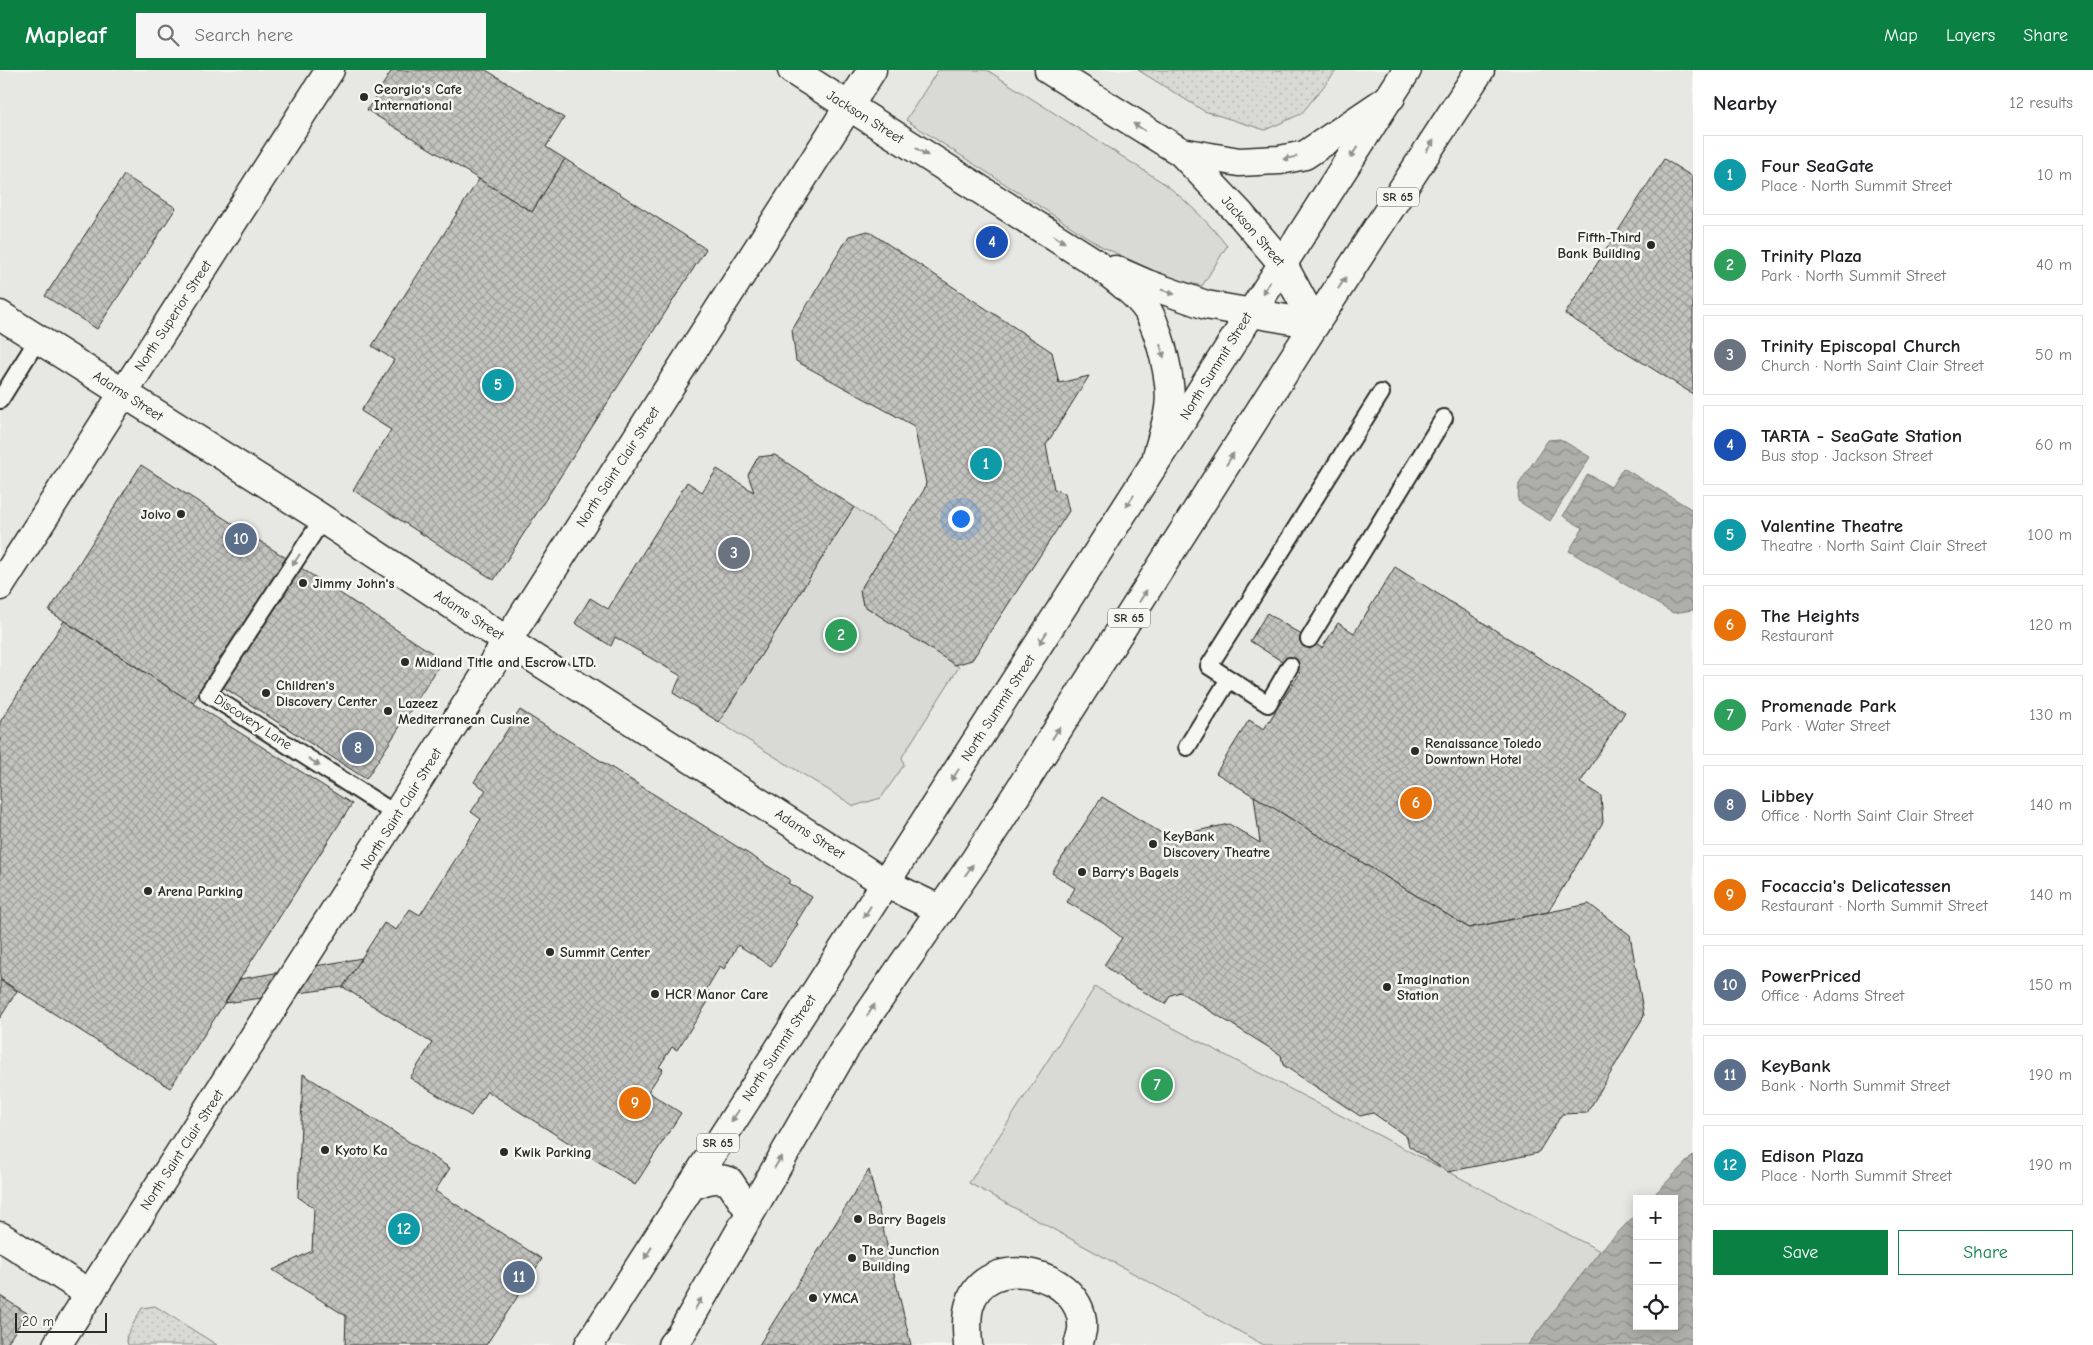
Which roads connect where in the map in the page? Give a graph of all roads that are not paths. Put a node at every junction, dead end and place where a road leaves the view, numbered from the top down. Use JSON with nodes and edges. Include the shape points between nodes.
{"nodes":[{"id":1,"x":330,"y":70,"type":"edge"},
{"id":2,"x":792,"y":70,"type":"edge"},
{"id":3,"x":872,"y":70,"type":"edge"},
{"id":4,"x":1049,"y":70,"type":"edge"},
{"id":5,"x":1407,"y":70,"type":"edge"},
{"id":6,"x":1480,"y":70,"type":"edge"},
{"id":7,"x":1391,"y":97,"type":"junction"},
{"id":8,"x":849,"y":107,"type":"junction"},
{"id":9,"x":1181,"y":152,"type":"junction"},
{"id":10,"x":1091,"y":260,"type":"junction"},
{"id":11,"x":1282,"y":263,"type":"junction"},
{"id":12,"x":1251,"y":312,"type":"junction"},
{"id":13,"x":0,"y":315,"type":"edge"},
{"id":14,"x":1315,"y":324,"type":"junction"},
{"id":15,"x":38,"y":339,"type":"junction"},
{"id":16,"x":124,"y":393,"type":"junction"},
{"id":17,"x":1381,"y":393,"type":"dead end"},
{"id":18,"x":0,"y":399,"type":"edge"},
{"id":19,"x":1444,"y":418,"type":"dead end"},
{"id":20,"x":1156,"y":460,"type":"junction"},
{"id":21,"x":322,"y":520,"type":"junction"},
{"id":22,"x":0,"y":586,"type":"edge"},
{"id":23,"x":1309,"y":639,"type":"dead end"},
{"id":24,"x":507,"y":641,"type":"junction"},
{"id":25,"x":1290,"y":666,"type":"dead end"},
{"id":26,"x":1230,"y":679,"type":"junction"},
{"id":27,"x":1187,"y":747,"type":"dead end"},
{"id":28,"x":397,"y":815,"type":"junction"},
{"id":29,"x":885,"y":883,"type":"junction"},
{"id":30,"x":941,"y":910,"type":"junction"},
{"id":31,"x":689,"y":1187,"type":"junction"},
{"id":32,"x":750,"y":1212,"type":"junction"},
{"id":33,"x":0,"y":1236,"type":"edge"},
{"id":34,"x":90,"y":1294,"type":"junction"},
{"id":35,"x":57,"y":1345,"type":"edge"},
{"id":36,"x":589,"y":1345,"type":"edge"},
{"id":37,"x":672,"y":1345,"type":"edge"},
{"id":38,"x":968,"y":1345,"type":"edge"},
{"id":39,"x":1078,"y":1345,"type":"edge"}],
"edges":[{"from":1,"to":16,"type":"street","name":"North Superior Street"},
{"from":2,"to":8,"type":"street","name":"Jackson Street"},
{"from":3,"to":8,"type":"street","name":"North Saint Clair Street"},
{"from":9,"to":4,"type":"street","name":"Jackson Street","one_way":true},
{"from":5,"to":7,"type":"street","name":"North Summit Street","number":"SR 65"},
{"from":14,"to":6,"type":"street","number":"SR 65","one_way":true},
{"from":7,"to":9,"type":"street","name":"Jackson Street","one_way":true,"via":[[1305,154],[1280,160],[1239,162]]},
{"from":7,"to":11,"type":"street","name":"North Summit Street","number":"SR 65","one_way":true},
{"from":8,"to":10,"type":"street","name":"Jackson Street","one_way":true},
{"from":8,"to":24,"type":"street","name":"North Saint Clair Street"},
{"from":9,"to":11,"type":"street","name":"Jackson Street"},
{"from":10,"to":12,"type":"street","name":"Jackson Street","one_way":true,"via":[[1188,299]]},
{"from":10,"to":20,"type":"street","name":"Jackson Street","one_way":true,"via":[[1124,286],[1148,311],[1160,344],[1170,387],[1170,408]]},
{"from":11,"to":12,"type":"street","name":"North Summit Street","number":"SR 65","one_way":true},
{"from":11,"to":14,"type":"street","name":"Jackson Street"},
{"from":12,"to":14,"type":"street","name":"Jackson Street"},
{"from":12,"to":20,"type":"street","name":"North Summit Street","number":"SR 65"},
{"from":13,"to":15,"type":"street","name":"Adams Street"},
{"from":30,"to":14,"type":"street","number":"SR 65","one_way":true,"via":[[976,860]]},
{"from":15,"to":16,"type":"street","name":"Adams Street"},
{"from":15,"to":18,"type":"lane"},
{"from":16,"to":21,"type":"street","name":"Adams Street"},
{"from":16,"to":22,"type":"street","name":"North Superior Street"},
{"from":17,"to":26,"type":"lane","via":[[1209,666]]},
{"from":19,"to":23,"type":"lane"},
{"from":20,"to":29,"type":"street","name":"North Summit Street","number":"SR 65","one_way":true},
{"from":21,"to":24,"type":"street","name":"Adams Street"},
{"from":21,"to":28,"type":"lane","name":"Discovery Lane","one_way":true,"via":[[208,694]]},
{"from":24,"to":28,"type":"street","name":"North Saint Clair Street"},
{"from":24,"to":29,"type":"street","name":"Adams Street"},
{"from":25,"to":26,"type":"lane","via":[[1268,704]]},
{"from":26,"to":27,"type":"lane"},
{"from":28,"to":34,"type":"street","name":"North Saint Clair Street"},
{"from":29,"to":30,"type":"street","name":"Adams Street"},
{"from":29,"to":31,"type":"street","name":"North Summit Street","number":"SR 65","one_way":true},
{"from":32,"to":30,"type":"street","number":"SR 65","one_way":true,"via":[[839,1058]]},
{"from":31,"to":32,"type":"street","via":[[704,1180],[729,1182]]},
{"from":31,"to":36,"type":"street","name":"North Summit Street","number":"SR 65","one_way":true},
{"from":37,"to":32,"type":"street","number":"SR 65","one_way":true},
{"from":33,"to":34,"type":"street"},
{"from":34,"to":35,"type":"street","name":"North Saint Clair Street"},
{"from":38,"to":39,"type":"street","via":[[969,1306],[978,1287],[992,1276],[1015,1272],[1043,1276],[1066,1289],[1078,1308],[1082,1328]]}]}
